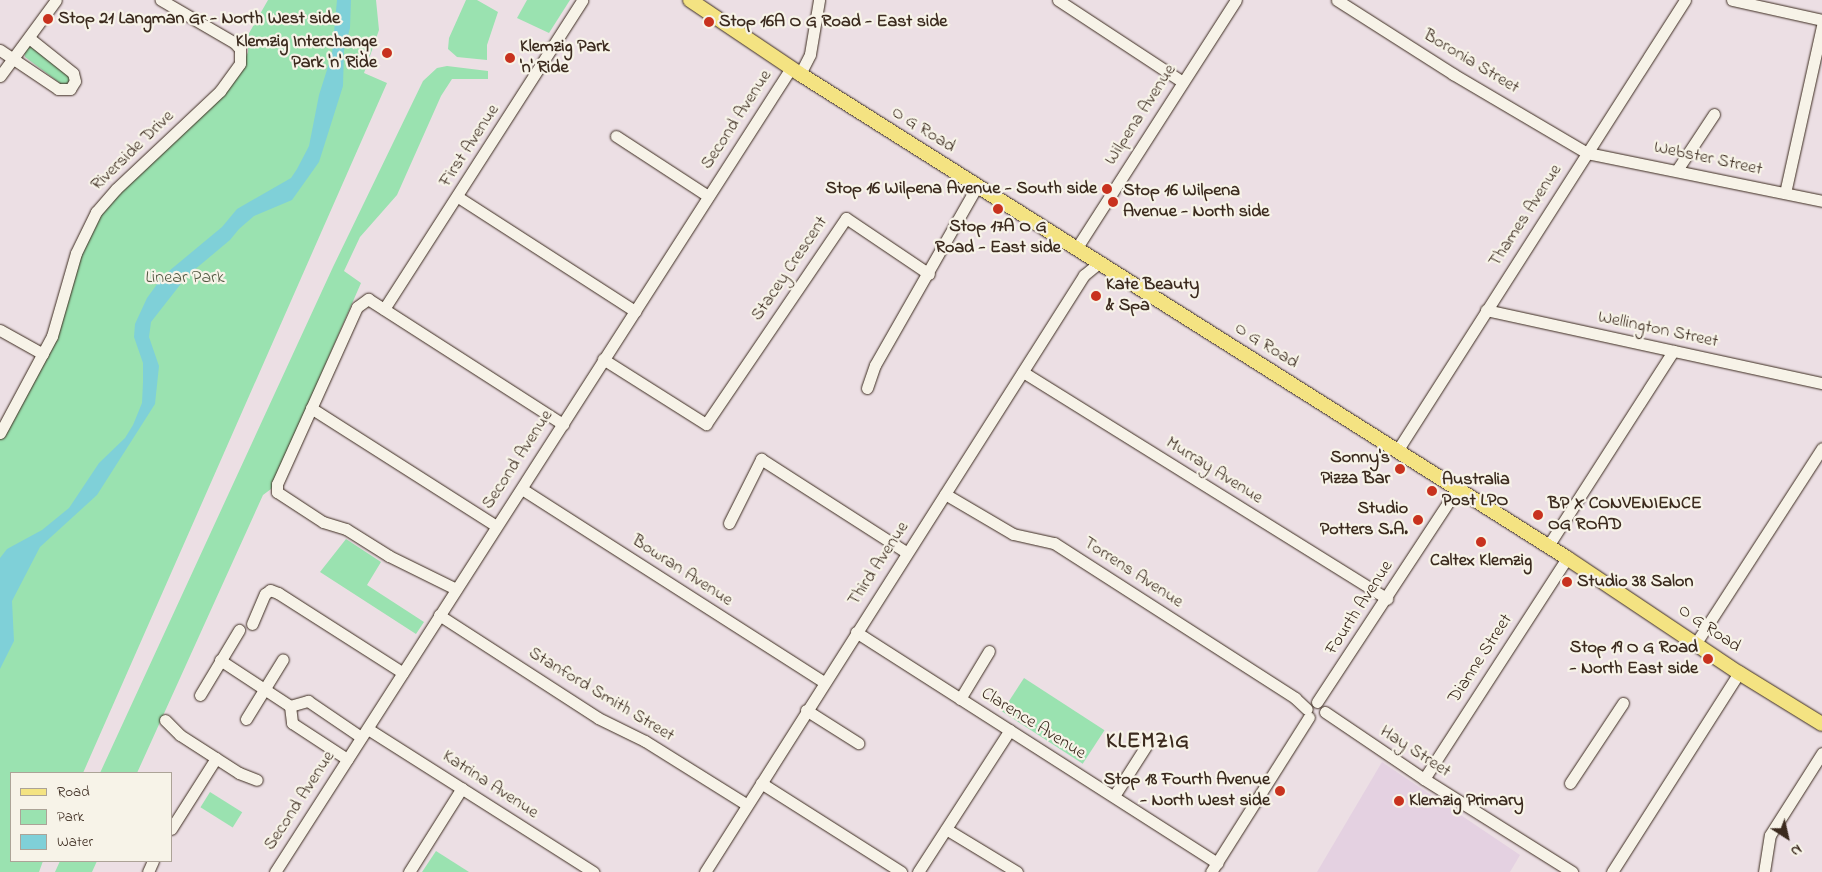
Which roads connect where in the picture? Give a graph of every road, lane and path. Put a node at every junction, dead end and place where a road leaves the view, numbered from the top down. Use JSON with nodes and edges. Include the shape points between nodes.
{"nodes":[{"id":1,"x":56,"y":0,"type":"edge"},
{"id":2,"x":161,"y":0,"type":"edge"},
{"id":3,"x":582,"y":0,"type":"edge"},
{"id":4,"x":690,"y":0,"type":"edge"},
{"id":5,"x":819,"y":0,"type":"edge"},
{"id":6,"x":1236,"y":0,"type":"edge"},
{"id":7,"x":1337,"y":0,"type":"edge"},
{"id":8,"x":1684,"y":0,"type":"edge"},
{"id":9,"x":1732,"y":0,"type":"edge"},
{"id":10,"x":1064,"y":2,"type":"edge"},
{"id":11,"x":1822,"y":20,"type":"edge"},
{"id":12,"x":1822,"y":26,"type":"edge"},
{"id":13,"x":29,"y":38,"type":"junction"},
{"id":14,"x":0,"y":50,"type":"edge"},
{"id":15,"x":14,"y":57,"type":"junction"},
{"id":16,"x":796,"y":71,"type":"junction"},
{"id":17,"x":0,"y":76,"type":"edge"},
{"id":18,"x":1183,"y":82,"type":"junction"},
{"id":19,"x":1714,"y":114,"type":"dead end"},
{"id":20,"x":616,"y":136,"type":"dead end"},
{"id":21,"x":1587,"y":154,"type":"junction"},
{"id":22,"x":1677,"y":170,"type":"junction"},
{"id":23,"x":977,"y":186,"type":"junction"},
{"id":24,"x":1785,"y":193,"type":"junction"},
{"id":25,"x":708,"y":196,"type":"junction"},
{"id":26,"x":458,"y":197,"type":"junction"},
{"id":27,"x":1822,"y":201,"type":"edge"},
{"id":28,"x":1081,"y":252,"type":"junction"},
{"id":29,"x":1099,"y":263,"type":"junction"},
{"id":30,"x":928,"y":274,"type":"junction"},
{"id":31,"x":1084,"y":275,"type":"junction"},
{"id":32,"x":384,"y":309,"type":"junction"},
{"id":33,"x":1486,"y":310,"type":"junction"},
{"id":34,"x":635,"y":311,"type":"junction"},
{"id":35,"x":0,"y":330,"type":"edge"},
{"id":36,"x":1674,"y":351,"type":"junction"},
{"id":37,"x":43,"y":354,"type":"junction"},
{"id":38,"x":603,"y":359,"type":"junction"},
{"id":39,"x":1023,"y":372,"type":"junction"},
{"id":40,"x":1822,"y":383,"type":"edge"},
{"id":41,"x":867,"y":388,"type":"dead end"},
{"id":42,"x":311,"y":408,"type":"junction"},
{"id":43,"x":563,"y":424,"type":"junction"},
{"id":44,"x":0,"y":433,"type":"edge"},
{"id":45,"x":1822,"y":448,"type":"edge"},
{"id":46,"x":1396,"y":451,"type":"junction"},
{"id":47,"x":522,"y":489,"type":"junction"},
{"id":48,"x":1456,"y":490,"type":"junction"},
{"id":49,"x":945,"y":494,"type":"junction"},
{"id":50,"x":729,"y":523,"type":"dead end"},
{"id":51,"x":496,"y":526,"type":"junction"},
{"id":52,"x":1548,"y":546,"type":"junction"},
{"id":53,"x":906,"y":552,"type":"junction"},
{"id":54,"x":1567,"y":558,"type":"junction"},
{"id":55,"x":456,"y":589,"type":"junction"},
{"id":56,"x":1386,"y":599,"type":"junction"},
{"id":57,"x":439,"y":615,"type":"junction"},
{"id":58,"x":252,"y":624,"type":"dead end"},
{"id":59,"x":239,"y":630,"type":"dead end"},
{"id":60,"x":856,"y":632,"type":"junction"},
{"id":61,"x":1696,"y":643,"type":"junction"},
{"id":62,"x":989,"y":650,"type":"dead end"},
{"id":63,"x":283,"y":659,"type":"dead end"},
{"id":64,"x":220,"y":660,"type":"junction"},
{"id":65,"x":403,"y":673,"type":"junction"},
{"id":66,"x":1739,"y":673,"type":"junction"},
{"id":67,"x":824,"y":682,"type":"junction"},
{"id":68,"x":263,"y":689,"type":"junction"},
{"id":69,"x":200,"y":695,"type":"dead end"},
{"id":70,"x":960,"y":699,"type":"junction"},
{"id":71,"x":1623,"y":703,"type":"dead end"},
{"id":72,"x":290,"y":706,"type":"junction"},
{"id":73,"x":1317,"y":709,"type":"junction"},
{"id":74,"x":806,"y":710,"type":"junction"},
{"id":75,"x":246,"y":719,"type":"dead end"},
{"id":76,"x":165,"y":720,"type":"dead end"},
{"id":77,"x":1822,"y":724,"type":"edge"},
{"id":78,"x":1010,"y":730,"type":"junction"},
{"id":79,"x":365,"y":733,"type":"junction"},
{"id":80,"x":858,"y":743,"type":"dead end"},
{"id":81,"x":1146,"y":746,"type":"dead end"},
{"id":82,"x":1822,"y":753,"type":"edge"},
{"id":83,"x":216,"y":758,"type":"junction"},
{"id":84,"x":347,"y":760,"type":"junction"},
{"id":85,"x":1424,"y":779,"type":"junction"},
{"id":86,"x":257,"y":780,"type":"dead end"},
{"id":87,"x":761,"y":783,"type":"junction"},
{"id":88,"x":1570,"y":783,"type":"dead end"},
{"id":89,"x":462,"y":788,"type":"junction"},
{"id":90,"x":1114,"y":796,"type":"junction"},
{"id":91,"x":746,"y":804,"type":"junction"},
{"id":92,"x":172,"y":827,"type":"edge"},
{"id":93,"x":946,"y":829,"type":"junction"},
{"id":94,"x":1214,"y":867,"type":"edge"},
{"id":95,"x":277,"y":871,"type":"edge"},
{"id":96,"x":409,"y":872,"type":"edge"},
{"id":97,"x":593,"y":872,"type":"edge"},
{"id":98,"x":705,"y":872,"type":"edge"},
{"id":99,"x":901,"y":872,"type":"edge"},
{"id":100,"x":918,"y":872,"type":"edge"},
{"id":101,"x":1016,"y":872,"type":"edge"},
{"id":102,"x":1572,"y":872,"type":"edge"},
{"id":103,"x":1612,"y":872,"type":"edge"},
{"id":104,"x":1764,"y":872,"type":"edge"}],
"edges":[{"from":1,"to":13,"type":"street"},
{"from":2,"to":37,"type":"street","name":"Riverside Drive","via":[[235,43],[241,55],[236,72],[206,106],[116,188],[88,225],[76,253],[60,318]]},
{"from":3,"to":26,"type":"street","name":"First Avenue"},
{"from":4,"to":16,"type":"main road","name":"O G Road"},
{"from":5,"to":16,"type":"street","name":"Second Avenue","via":[[810,54]]},
{"from":6,"to":18,"type":"street","name":"Wilpena Avenue"},
{"from":7,"to":21,"type":"street","name":"Boronia Street"},
{"from":8,"to":21,"type":"street","name":"Thames Avenue"},
{"from":9,"to":11,"type":"street"},
{"from":10,"to":18,"type":"street"},
{"from":12,"to":24,"type":"street"},
{"from":13,"to":15,"type":"street"},
{"from":13,"to":15,"type":"street","via":[[71,70],[75,77],[73,86],[67,90],[58,89]]},
{"from":14,"to":15,"type":"street"},
{"from":15,"to":17,"type":"street"},
{"from":16,"to":23,"type":"main road","name":"O G Road"},
{"from":16,"to":25,"type":"street","name":"Second Avenue"},
{"from":18,"to":28,"type":"street","name":"Wilpena Avenue"},
{"from":19,"to":22,"type":"street"},
{"from":20,"to":25,"type":"street"},
{"from":21,"to":22,"type":"street","name":"Webster Street"},
{"from":21,"to":33,"type":"street","name":"Thames Avenue"},
{"from":22,"to":24,"type":"street","name":"Webster Street"},
{"from":23,"to":28,"type":"main road","name":"O G Road"},
{"from":23,"to":30,"type":"street"},
{"from":24,"to":27,"type":"street","name":"Webster Street"},
{"from":25,"to":34,"type":"street","name":"Second Avenue"},
{"from":26,"to":32,"type":"street","name":"First Avenue"},
{"from":26,"to":34,"type":"street"},
{"from":28,"to":29,"type":"main road","name":"O G Road"},
{"from":28,"to":31,"type":"street","name":"Third Avenue"},
{"from":29,"to":31,"type":"street","name":"Third Avenue"},
{"from":29,"to":46,"type":"main road","name":"O G Road"},
{"from":30,"to":38,"type":"street","name":"Stacey Crescent","via":[[846,218],[706,424]]},
{"from":30,"to":41,"type":"street","via":[[876,365]]},
{"from":31,"to":39,"type":"street","name":"Third Avenue"},
{"from":32,"to":42,"type":"street","via":[[368,299],[357,306]]},
{"from":32,"to":43,"type":"street"},
{"from":33,"to":36,"type":"street","name":"Wellington Street"},
{"from":33,"to":46,"type":"street","name":"Thames Avenue"},
{"from":34,"to":38,"type":"street","name":"Second Avenue"},
{"from":35,"to":37,"type":"street"},
{"from":36,"to":40,"type":"street","name":"Wellington Street"},
{"from":36,"to":52,"type":"street"},
{"from":37,"to":44,"type":"street","name":"Riverside Drive"},
{"from":38,"to":43,"type":"street","name":"Second Avenue"},
{"from":39,"to":49,"type":"street","name":"Third Avenue"},
{"from":39,"to":56,"type":"street","name":"Murray Avenue"},
{"from":42,"to":51,"type":"street"},
{"from":42,"to":55,"type":"street","via":[[276,492],[323,522],[346,529],[389,556]]},
{"from":43,"to":47,"type":"street","name":"Second Avenue"},
{"from":45,"to":61,"type":"street"},
{"from":46,"to":48,"type":"main road","name":"O G Road"},
{"from":47,"to":51,"type":"street","name":"Second Avenue"},
{"from":47,"to":67,"type":"street","name":"Bowran Avenue"},
{"from":48,"to":52,"type":"main road","name":"O G Road"},
{"from":48,"to":56,"type":"street","name":"Fourth Avenue"},
{"from":49,"to":53,"type":"street","name":"Third Avenue"},
{"from":49,"to":73,"type":"street","name":"Torrens Avenue","via":[[1013,534],[1054,543]]},
{"from":50,"to":53,"type":"street","via":[[761,459]]},
{"from":51,"to":55,"type":"street","name":"Second Avenue"},
{"from":52,"to":54,"type":"main road","name":"O G Road"},
{"from":53,"to":60,"type":"street","name":"Third Avenue"},
{"from":54,"to":61,"type":"main road","name":"O G Road"},
{"from":54,"to":85,"type":"street","name":"Dianne Street"},
{"from":55,"to":57,"type":"street","name":"Second Avenue"},
{"from":56,"to":73,"type":"street","name":"Fourth Avenue"},
{"from":57,"to":65,"type":"street","name":"Second Avenue"},
{"from":57,"to":91,"type":"street","name":"Stanford Smith Street","via":[[598,718],[645,742]]},
{"from":58,"to":65,"type":"street","via":[[265,594],[270,590]]},
{"from":59,"to":64,"type":"street"},
{"from":60,"to":67,"type":"street","name":"Third Avenue"},
{"from":60,"to":70,"type":"street","name":"Clarence Avenue"},
{"from":61,"to":66,"type":"main road","name":"O G Road"},
{"from":62,"to":70,"type":"street"},
{"from":63,"to":68,"type":"street"},
{"from":64,"to":68,"type":"street"},
{"from":64,"to":69,"type":"street"},
{"from":65,"to":79,"type":"street","name":"Second Avenue"},
{"from":66,"to":77,"type":"main road","name":"O G Road"},
{"from":66,"to":103,"type":"street"},
{"from":67,"to":74,"type":"street","name":"Third Avenue"},
{"from":68,"to":72,"type":"street"},
{"from":68,"to":75,"type":"street"},
{"from":70,"to":78,"type":"street","name":"Clarence Avenue"},
{"from":71,"to":88,"type":"street"},
{"from":72,"to":79,"type":"street","name":"Katrina Avenue","via":[[308,701]]},
{"from":72,"to":84,"type":"street","via":[[292,723]]},
{"from":73,"to":85,"type":"street","name":"Hay Street"},
{"from":73,"to":94,"type":"street","name":"Fourth Avenue"},
{"from":74,"to":80,"type":"street"},
{"from":74,"to":87,"type":"street","name":"Third Avenue"},
{"from":76,"to":83,"type":"street","via":[[180,735]]},
{"from":78,"to":90,"type":"street","name":"Clarence Avenue"},
{"from":78,"to":93,"type":"street"},
{"from":79,"to":84,"type":"street","name":"Second Avenue"},
{"from":79,"to":89,"type":"street","name":"Katrina Avenue"},
{"from":81,"to":90,"type":"street"},
{"from":82,"to":104,"type":"street","via":[[1770,835]]},
{"from":83,"to":86,"type":"street"},
{"from":83,"to":92,"type":"street"},
{"from":84,"to":95,"type":"street","name":"Second Avenue"},
{"from":85,"to":102,"type":"street","name":"Hay Street"},
{"from":87,"to":91,"type":"street","name":"Third Avenue"},
{"from":87,"to":99,"type":"street"},
{"from":89,"to":96,"type":"street"},
{"from":89,"to":97,"type":"street","name":"Katrina Avenue"},
{"from":90,"to":94,"type":"street","name":"Clarence Avenue"},
{"from":91,"to":98,"type":"street","name":"Third Avenue"},
{"from":93,"to":100,"type":"street"},
{"from":93,"to":101,"type":"street"}]}
